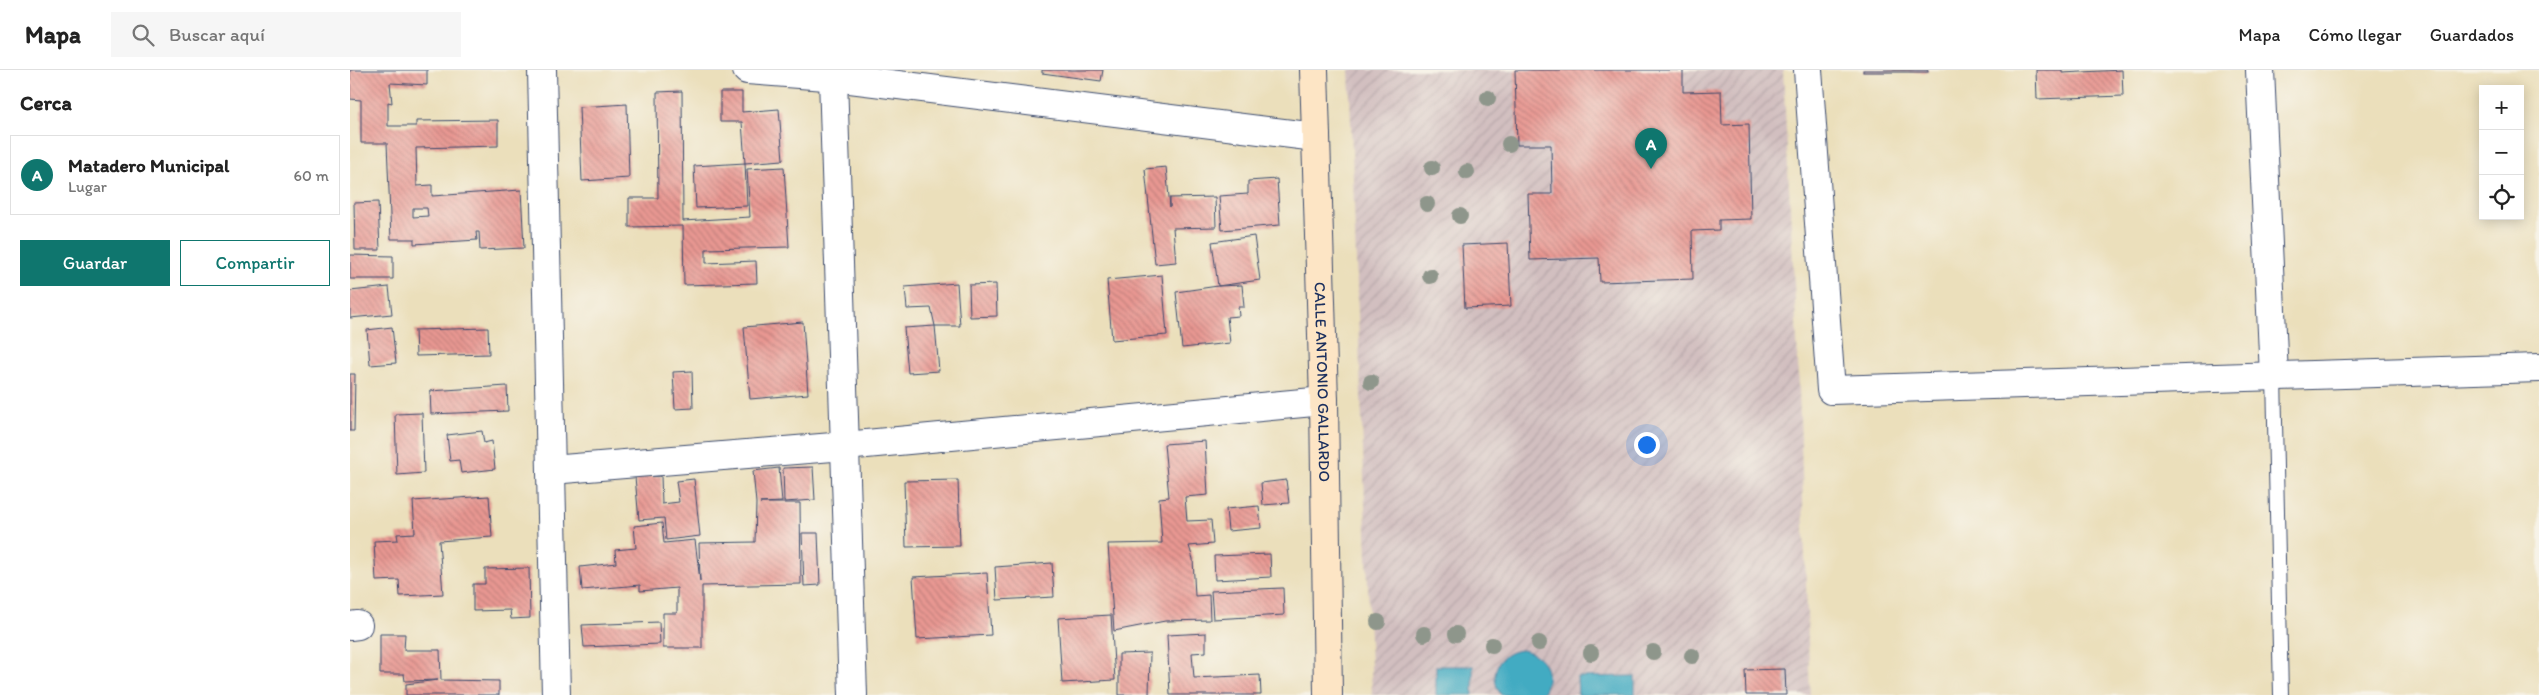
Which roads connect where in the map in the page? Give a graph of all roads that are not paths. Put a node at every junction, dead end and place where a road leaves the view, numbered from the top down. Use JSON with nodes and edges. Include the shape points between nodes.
{"nodes":[{"id":1,"x":542,"y":70,"type":"edge"},
{"id":2,"x":747,"y":70,"type":"edge"},
{"id":3,"x":1314,"y":70,"type":"edge"},
{"id":4,"x":1808,"y":70,"type":"edge"},
{"id":5,"x":2260,"y":70,"type":"edge"},
{"id":6,"x":829,"y":75,"type":"edge"},
{"id":7,"x":1316,"y":137,"type":"junction"},
{"id":8,"x":2539,"y":368,"type":"edge"},
{"id":9,"x":2274,"y":376,"type":"junction"},
{"id":10,"x":1324,"y":402,"type":"junction"},
{"id":11,"x":845,"y":446,"type":"junction"},
{"id":12,"x":551,"y":470,"type":"junction"},
{"id":13,"x":556,"y":695,"type":"edge"},
{"id":14,"x":854,"y":695,"type":"edge"},
{"id":15,"x":1328,"y":695,"type":"edge"},
{"id":16,"x":2281,"y":695,"type":"edge"}],
"edges":[{"from":1,"to":12,"type":"street"},
{"from":2,"to":6,"type":"street"},
{"from":3,"to":7,"type":"main road","name":"CALLE ANTONIO GALLARDO"},
{"from":4,"to":9,"type":"street","via":[[1831,390]]},
{"from":5,"to":9,"type":"street"},
{"from":6,"to":7,"type":"street"},
{"from":6,"to":11,"type":"street"},
{"from":7,"to":10,"type":"main road","name":"CALLE ANTONIO GALLARDO"},
{"from":8,"to":9,"type":"street"},
{"from":9,"to":16,"type":"lane"},
{"from":10,"to":11,"type":"street"},
{"from":10,"to":15,"type":"main road","name":"CALLE ANTONIO GALLARDO"},
{"from":11,"to":12,"type":"street"},
{"from":11,"to":14,"type":"street"},
{"from":12,"to":13,"type":"street"}]}
